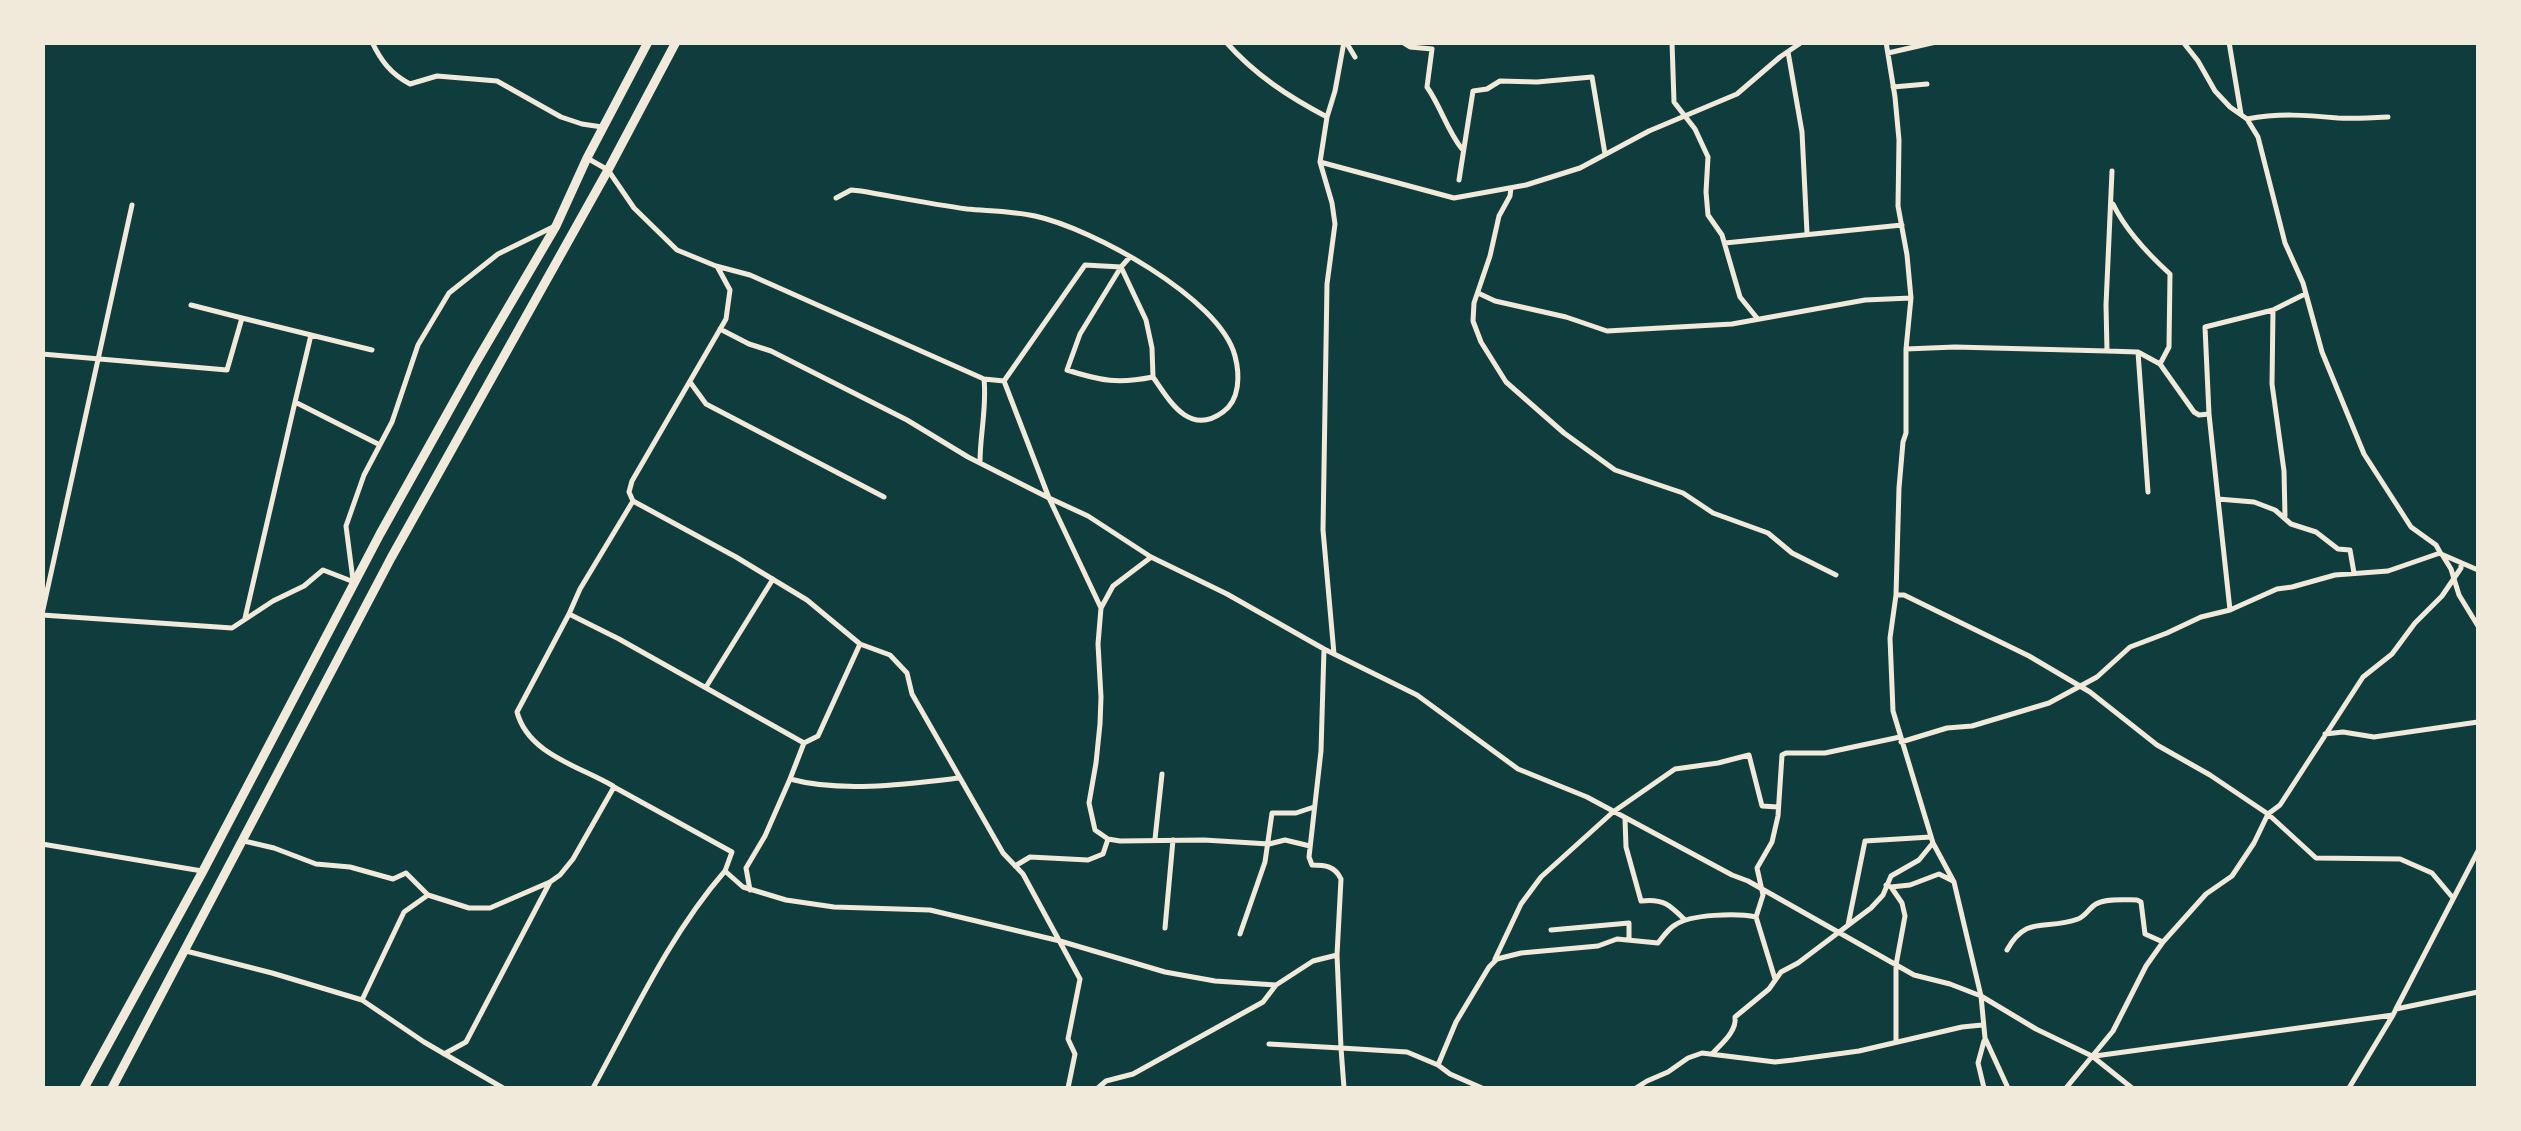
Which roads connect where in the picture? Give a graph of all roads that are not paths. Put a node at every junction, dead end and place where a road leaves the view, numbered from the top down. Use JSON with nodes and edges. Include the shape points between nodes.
{"nodes":[{"id":1,"x":372,"y":42,"type":"edge"},
{"id":2,"x":648,"y":42,"type":"edge"},
{"id":3,"x":676,"y":42,"type":"edge"},
{"id":4,"x":1226,"y":42,"type":"edge"},
{"id":5,"x":1345,"y":42,"type":"edge"},
{"id":6,"x":1402,"y":42,"type":"edge"},
{"id":7,"x":1672,"y":42,"type":"edge"},
{"id":8,"x":1802,"y":42,"type":"edge"},
{"id":9,"x":1886,"y":42,"type":"edge"},
{"id":10,"x":1936,"y":42,"type":"edge"},
{"id":11,"x":2183,"y":42,"type":"edge"},
{"id":12,"x":2229,"y":42,"type":"edge"},
{"id":13,"x":1788,"y":52,"type":"junction"},
{"id":14,"x":1888,"y":53,"type":"junction"},
{"id":15,"x":1355,"y":57,"type":"dead end"},
{"id":16,"x":1927,"y":84,"type":"dead end"},
{"id":17,"x":1894,"y":87,"type":"junction"},
{"id":18,"x":1685,"y":116,"type":"junction"},
{"id":19,"x":1327,"y":117,"type":"junction"},
{"id":20,"x":2244,"y":117,"type":"junction"},
{"id":21,"x":2388,"y":117,"type":"dead end"},
{"id":22,"x":604,"y":127,"type":"junction"},
{"id":23,"x":1463,"y":150,"type":"junction"},
{"id":24,"x":1605,"y":154,"type":"junction"},
{"id":25,"x":587,"y":158,"type":"junction"},
{"id":26,"x":1320,"y":162,"type":"junction"},
{"id":27,"x":608,"y":170,"type":"junction"},
{"id":28,"x":2112,"y":172,"type":"dead end"},
{"id":29,"x":1459,"y":180,"type":"dead end"},
{"id":30,"x":1511,"y":188,"type":"junction"},
{"id":31,"x":836,"y":198,"type":"dead end"},
{"id":32,"x":2111,"y":201,"type":"junction"},
{"id":33,"x":132,"y":206,"type":"dead end"},
{"id":34,"x":556,"y":226,"type":"junction"},
{"id":35,"x":1902,"y":226,"type":"junction"},
{"id":36,"x":1807,"y":234,"type":"junction"},
{"id":37,"x":1725,"y":242,"type":"junction"},
{"id":38,"x":1129,"y":258,"type":"junction"},
{"id":39,"x":716,"y":266,"type":"junction"},
{"id":40,"x":1121,"y":268,"type":"junction"},
{"id":41,"x":1478,"y":294,"type":"junction"},
{"id":42,"x":2305,"y":294,"type":"junction"},
{"id":43,"x":1911,"y":298,"type":"junction"},
{"id":44,"x":192,"y":305,"type":"dead end"},
{"id":45,"x":2273,"y":310,"type":"junction"},
{"id":46,"x":242,"y":318,"type":"junction"},
{"id":47,"x":1757,"y":318,"type":"junction"},
{"id":48,"x":720,"y":328,"type":"junction"},
{"id":49,"x":311,"y":334,"type":"junction"},
{"id":50,"x":372,"y":350,"type":"dead end"},
{"id":51,"x":1906,"y":350,"type":"junction"},
{"id":52,"x":2107,"y":351,"type":"junction"},
{"id":53,"x":2138,"y":352,"type":"junction"},
{"id":54,"x":42,"y":354,"type":"edge"},
{"id":55,"x":99,"y":359,"type":"junction"},
{"id":56,"x":2160,"y":364,"type":"junction"},
{"id":57,"x":1153,"y":376,"type":"junction"},
{"id":58,"x":984,"y":379,"type":"junction"},
{"id":59,"x":1004,"y":381,"type":"junction"},
{"id":60,"x":690,"y":382,"type":"junction"},
{"id":61,"x":296,"y":402,"type":"junction"},
{"id":62,"x":2209,"y":414,"type":"junction"},
{"id":63,"x":380,"y":445,"type":"junction"},
{"id":64,"x":980,"y":462,"type":"junction"},
{"id":65,"x":2148,"y":492,"type":"dead end"},
{"id":66,"x":884,"y":497,"type":"dead end"},
{"id":67,"x":1049,"y":498,"type":"junction"},
{"id":68,"x":2218,"y":499,"type":"junction"},
{"id":69,"x":633,"y":501,"type":"junction"},
{"id":70,"x":2285,"y":518,"type":"junction"},
{"id":71,"x":2440,"y":553,"type":"junction"},
{"id":72,"x":1150,"y":557,"type":"junction"},
{"id":73,"x":2461,"y":563,"type":"junction"},
{"id":74,"x":2478,"y":570,"type":"edge"},
{"id":75,"x":2354,"y":573,"type":"junction"},
{"id":76,"x":1836,"y":575,"type":"dead end"},
{"id":77,"x":2454,"y":578,"type":"junction"},
{"id":78,"x":773,"y":579,"type":"junction"},
{"id":79,"x":354,"y":582,"type":"junction"},
{"id":80,"x":1896,"y":595,"type":"junction"},
{"id":81,"x":1101,"y":608,"type":"junction"},
{"id":82,"x":2230,"y":610,"type":"junction"},
{"id":83,"x":569,"y":614,"type":"junction"},
{"id":84,"x":42,"y":615,"type":"edge"},
{"id":85,"x":244,"y":621,"type":"junction"},
{"id":86,"x":2478,"y":626,"type":"edge"},
{"id":87,"x":860,"y":644,"type":"junction"},
{"id":88,"x":1324,"y":649,"type":"junction"},
{"id":89,"x":1334,"y":654,"type":"junction"},
{"id":90,"x":2079,"y":687,"type":"junction"},
{"id":91,"x":706,"y":688,"type":"junction"},
{"id":92,"x":2478,"y":722,"type":"edge"},
{"id":93,"x":2325,"y":734,"type":"junction"},
{"id":94,"x":1900,"y":739,"type":"junction"},
{"id":95,"x":804,"y":743,"type":"junction"},
{"id":96,"x":1162,"y":774,"type":"dead end"},
{"id":97,"x":961,"y":778,"type":"junction"},
{"id":98,"x":790,"y":780,"type":"junction"},
{"id":99,"x":614,"y":787,"type":"junction"},
{"id":100,"x":1314,"y":807,"type":"junction"},
{"id":101,"x":1778,"y":807,"type":"junction"},
{"id":102,"x":1613,"y":812,"type":"junction"},
{"id":103,"x":2268,"y":814,"type":"junction"},
{"id":104,"x":1625,"y":819,"type":"junction"},
{"id":105,"x":1108,"y":839,"type":"junction"},
{"id":106,"x":1155,"y":839,"type":"junction"},
{"id":107,"x":1174,"y":840,"type":"junction"},
{"id":108,"x":1932,"y":840,"type":"junction"},
{"id":109,"x":242,"y":841,"type":"junction"},
{"id":110,"x":42,"y":844,"type":"edge"},
{"id":111,"x":1269,"y":844,"type":"junction"},
{"id":112,"x":1310,"y":846,"type":"junction"},
{"id":113,"x":2478,"y":851,"type":"edge"},
{"id":114,"x":1015,"y":866,"type":"junction"},
{"id":115,"x":202,"y":871,"type":"junction"},
{"id":116,"x":725,"y":871,"type":"junction"},
{"id":117,"x":550,"y":882,"type":"junction"},
{"id":118,"x":1954,"y":882,"type":"junction"},
{"id":119,"x":1889,"y":886,"type":"junction"},
{"id":120,"x":750,"y":890,"type":"junction"},
{"id":121,"x":1763,"y":890,"type":"junction"},
{"id":122,"x":428,"y":896,"type":"junction"},
{"id":123,"x":2453,"y":898,"type":"junction"},
{"id":124,"x":1756,"y":916,"type":"junction"},
{"id":125,"x":1685,"y":920,"type":"junction"},
{"id":126,"x":1848,"y":925,"type":"junction"},
{"id":127,"x":1165,"y":928,"type":"dead end"},
{"id":128,"x":1551,"y":930,"type":"dead end"},
{"id":129,"x":1838,"y":933,"type":"junction"},
{"id":130,"x":1240,"y":934,"type":"dead end"},
{"id":131,"x":1628,"y":940,"type":"junction"},
{"id":132,"x":1060,"y":941,"type":"junction"},
{"id":133,"x":2163,"y":942,"type":"junction"},
{"id":134,"x":2007,"y":950,"type":"dead end"},
{"id":135,"x":186,"y":952,"type":"junction"},
{"id":136,"x":1337,"y":955,"type":"junction"},
{"id":137,"x":1494,"y":962,"type":"junction"},
{"id":138,"x":1896,"y":965,"type":"junction"},
{"id":139,"x":1775,"y":979,"type":"junction"},
{"id":140,"x":1276,"y":985,"type":"junction"},
{"id":141,"x":2478,"y":992,"type":"edge"},
{"id":142,"x":1981,"y":996,"type":"junction"},
{"id":143,"x":362,"y":1000,"type":"junction"},
{"id":144,"x":2394,"y":1012,"type":"junction"},
{"id":145,"x":1982,"y":1024,"type":"junction"},
{"id":146,"x":1985,"y":1038,"type":"junction"},
{"id":147,"x":1896,"y":1042,"type":"junction"},
{"id":148,"x":1269,"y":1044,"type":"dead end"},
{"id":149,"x":1341,"y":1048,"type":"junction"},
{"id":150,"x":444,"y":1054,"type":"junction"},
{"id":151,"x":1713,"y":1054,"type":"junction"},
{"id":152,"x":2092,"y":1056,"type":"junction"},
{"id":153,"x":1438,"y":1065,"type":"junction"},
{"id":154,"x":84,"y":1088,"type":"edge"},
{"id":155,"x":112,"y":1088,"type":"edge"},
{"id":156,"x":503,"y":1088,"type":"edge"},
{"id":157,"x":593,"y":1088,"type":"edge"},
{"id":158,"x":1068,"y":1088,"type":"edge"},
{"id":159,"x":1098,"y":1088,"type":"edge"},
{"id":160,"x":1344,"y":1088,"type":"edge"},
{"id":161,"x":1482,"y":1088,"type":"edge"},
{"id":162,"x":1636,"y":1088,"type":"edge"},
{"id":163,"x":1984,"y":1088,"type":"edge"},
{"id":164,"x":2008,"y":1088,"type":"edge"},
{"id":165,"x":2066,"y":1088,"type":"edge"},
{"id":166,"x":2132,"y":1088,"type":"edge"},
{"id":167,"x":2348,"y":1088,"type":"edge"}],
"edges":[{"from":1,"to":22,"type":"street","via":[[384,64],[410,84],[437,76],[497,81],[561,117]]},
{"from":2,"to":22,"type":"highway"},
{"from":3,"to":27,"type":"highway"},
{"from":4,"to":19,"type":"street","via":[[1289,97]]},
{"from":5,"to":15,"type":"street"},
{"from":5,"to":19,"type":"street"},
{"from":6,"to":23,"type":"street","via":[[1432,49],[1427,87]]},
{"from":7,"to":18,"type":"street","via":[[1674,102]]},
{"from":8,"to":13,"type":"street"},
{"from":9,"to":14,"type":"street"},
{"from":10,"to":14,"type":"street"},
{"from":11,"to":20,"type":"street","via":[[2215,91]]},
{"from":12,"to":20,"type":"street"},
{"from":13,"to":18,"type":"street","via":[[1737,94]]},
{"from":13,"to":36,"type":"street","via":[[1802,132]]},
{"from":14,"to":17,"type":"street"},
{"from":16,"to":17,"type":"street"},
{"from":17,"to":35,"type":"street"},
{"from":18,"to":24,"type":"street"},
{"from":18,"to":37,"type":"street","via":[[1708,157],[1708,215]]},
{"from":19,"to":26,"type":"street"},
{"from":20,"to":21,"type":"street"},
{"from":20,"to":42,"type":"street","via":[[2258,137]]},
{"from":22,"to":25,"type":"highway"},
{"from":23,"to":24,"type":"street","via":[[1473,92],[1500,81],[1592,77]]},
{"from":23,"to":29,"type":"street"},
{"from":24,"to":30,"type":"street"},
{"from":25,"to":27,"type":"street"},
{"from":25,"to":34,"type":"highway"},
{"from":26,"to":30,"type":"street","via":[[1454,198]]},
{"from":26,"to":89,"type":"street","via":[[1336,224],[1328,284],[1323,530]]},
{"from":27,"to":39,"type":"street","via":[[634,208],[677,250]]},
{"from":27,"to":109,"type":"highway"},
{"from":28,"to":32,"type":"street"},
{"from":30,"to":41,"type":"street"},
{"from":31,"to":38,"type":"street","via":[[852,190],[1034,215]]},
{"from":32,"to":52,"type":"street"},
{"from":32,"to":56,"type":"street","via":[[2170,274],[2169,347]]},
{"from":33,"to":55,"type":"street"},
{"from":34,"to":63,"type":"street","via":[[498,254],[449,293],[418,345]]},
{"from":34,"to":79,"type":"highway"},
{"from":35,"to":36,"type":"street"},
{"from":35,"to":43,"type":"street"},
{"from":36,"to":37,"type":"street"},
{"from":37,"to":47,"type":"street","via":[[1740,298]]},
{"from":38,"to":40,"type":"street"},
{"from":38,"to":57,"type":"street","via":[[1179,287],[1230,338],[1238,392],[1224,412],[1195,420],[1174,408]]},
{"from":39,"to":48,"type":"street","via":[[730,290]]},
{"from":39,"to":58,"type":"street"},
{"from":40,"to":57,"type":"street","via":[[1146,320]]},
{"from":40,"to":57,"type":"street","via":[[1080,334],[1067,370],[1126,382]]},
{"from":40,"to":59,"type":"street","via":[[1084,265]]},
{"from":41,"to":47,"type":"street","via":[[1607,331]]},
{"from":41,"to":76,"type":"street","via":[[1473,321],[1495,365],[1564,433],[1615,470],[1684,494]]},
{"from":42,"to":45,"type":"street"},
{"from":42,"to":71,"type":"street","via":[[2364,454],[2411,527]]},
{"from":43,"to":47,"type":"street"},
{"from":43,"to":51,"type":"street"},
{"from":44,"to":46,"type":"street"},
{"from":45,"to":62,"type":"street","via":[[2205,327]]},
{"from":45,"to":70,"type":"street","via":[[2272,384]]},
{"from":46,"to":49,"type":"street"},
{"from":46,"to":55,"type":"street","via":[[227,370]]},
{"from":48,"to":60,"type":"street"},
{"from":48,"to":64,"type":"street"},
{"from":49,"to":50,"type":"street"},
{"from":49,"to":61,"type":"street"},
{"from":51,"to":52,"type":"street"},
{"from":51,"to":80,"type":"street"},
{"from":52,"to":53,"type":"street"},
{"from":53,"to":56,"type":"street"},
{"from":53,"to":65,"type":"street"},
{"from":54,"to":55,"type":"street"},
{"from":55,"to":84,"type":"street"},
{"from":56,"to":62,"type":"street","via":[[2194,412]]},
{"from":58,"to":59,"type":"street"},
{"from":58,"to":64,"type":"street"},
{"from":59,"to":67,"type":"street"},
{"from":60,"to":66,"type":"street","via":[[706,404]]},
{"from":60,"to":69,"type":"street","via":[[632,481]]},
{"from":61,"to":63,"type":"street"},
{"from":61,"to":85,"type":"street"},
{"from":62,"to":68,"type":"street"},
{"from":63,"to":79,"type":"street","via":[[346,526]]},
{"from":64,"to":67,"type":"street"},
{"from":67,"to":72,"type":"street"},
{"from":67,"to":81,"type":"street"},
{"from":68,"to":70,"type":"street","via":[[2254,502]]},
{"from":68,"to":82,"type":"street"},
{"from":69,"to":78,"type":"street"},
{"from":69,"to":83,"type":"street"},
{"from":70,"to":75,"type":"street","via":[[2350,550]]},
{"from":71,"to":73,"type":"street"},
{"from":71,"to":75,"type":"street","via":[[2388,572]]},
{"from":71,"to":77,"type":"street"},
{"from":72,"to":81,"type":"street","via":[[1112,586]]},
{"from":72,"to":88,"type":"street"},
{"from":73,"to":74,"type":"street"},
{"from":73,"to":77,"type":"street"},
{"from":75,"to":82,"type":"street","via":[[2277,588]]},
{"from":77,"to":86,"type":"street"},
{"from":77,"to":93,"type":"street","via":[[2392,654],[2363,677]]},
{"from":78,"to":87,"type":"street"},
{"from":78,"to":91,"type":"street"},
{"from":79,"to":85,"type":"street","via":[[324,570]]},
{"from":79,"to":115,"type":"highway"},
{"from":80,"to":90,"type":"street","via":[[2029,656]]},
{"from":80,"to":94,"type":"street","via":[[1891,698]]},
{"from":81,"to":105,"type":"street","via":[[1100,724],[1089,803],[1095,830]]},
{"from":82,"to":90,"type":"street","via":[[2130,647]]},
{"from":83,"to":91,"type":"street"},
{"from":83,"to":99,"type":"street","via":[[517,712],[520,724],[535,744]]},
{"from":84,"to":85,"type":"street","via":[[232,628]]},
{"from":87,"to":95,"type":"street","via":[[818,736]]},
{"from":87,"to":97,"type":"street","via":[[890,655],[907,672],[912,694]]},
{"from":88,"to":89,"type":"street"},
{"from":88,"to":100,"type":"street"},
{"from":89,"to":102,"type":"street","via":[[1417,695],[1518,769]]},
{"from":90,"to":94,"type":"street","via":[[2012,716]]},
{"from":90,"to":103,"type":"street"},
{"from":91,"to":95,"type":"street"},
{"from":92,"to":93,"type":"street","via":[[2374,736]]},
{"from":93,"to":103,"type":"street"},
{"from":94,"to":101,"type":"street","via":[[1784,754]]},
{"from":94,"to":108,"type":"street"},
{"from":95,"to":98,"type":"street"},
{"from":96,"to":106,"type":"street"},
{"from":97,"to":98,"type":"street","via":[[891,786]]},
{"from":97,"to":114,"type":"street"},
{"from":98,"to":120,"type":"street","via":[[746,868]]},
{"from":99,"to":116,"type":"street","via":[[732,852]]},
{"from":99,"to":117,"type":"street","via":[[573,859]]},
{"from":100,"to":111,"type":"street","via":[[1272,813]]},
{"from":100,"to":112,"type":"street"},
{"from":101,"to":102,"type":"street","via":[[1762,806],[1749,755],[1675,769]]},
{"from":101,"to":121,"type":"street","via":[[1772,842],[1758,868]]},
{"from":102,"to":104,"type":"street"},
{"from":102,"to":137,"type":"street","via":[[1541,877]]},
{"from":103,"to":123,"type":"street","via":[[2316,858],[2400,860],[2432,873]]},
{"from":103,"to":133,"type":"street","via":[[2232,876]]},
{"from":104,"to":121,"type":"street"},
{"from":104,"to":125,"type":"street","via":[[1641,901],[1657,899]]},
{"from":105,"to":106,"type":"street"},
{"from":105,"to":114,"type":"street","via":[[1103,854],[1088,860],[1030,858]]},
{"from":106,"to":107,"type":"street"},
{"from":107,"to":111,"type":"street"},
{"from":107,"to":127,"type":"street"},
{"from":108,"to":118,"type":"street"},
{"from":108,"to":119,"type":"street","via":[[1919,860],[1894,873]]},
{"from":108,"to":126,"type":"street","via":[[1865,841]]},
{"from":109,"to":122,"type":"street","via":[[316,864],[393,879],[406,874]]},
{"from":109,"to":135,"type":"highway"},
{"from":110,"to":115,"type":"street"},
{"from":111,"to":112,"type":"street"},
{"from":111,"to":130,"type":"street"},
{"from":112,"to":136,"type":"street","via":[[1312,866],[1326,865],[1341,879]]},
{"from":113,"to":123,"type":"street"},
{"from":114,"to":132,"type":"street"},
{"from":115,"to":154,"type":"highway"},
{"from":116,"to":120,"type":"street"},
{"from":116,"to":157,"type":"street","via":[[677,938]]},
{"from":117,"to":122,"type":"street","via":[[490,908]]},
{"from":117,"to":150,"type":"street","via":[[466,1042]]},
{"from":118,"to":119,"type":"street","via":[[1939,874]]},
{"from":118,"to":142,"type":"street"},
{"from":119,"to":126,"type":"street"},
{"from":119,"to":138,"type":"street","via":[[1905,916]]},
{"from":120,"to":132,"type":"street","via":[[834,908],[930,910]]},
{"from":121,"to":124,"type":"street"},
{"from":121,"to":129,"type":"street"},
{"from":122,"to":143,"type":"street","via":[[404,912]]},
{"from":123,"to":144,"type":"street"},
{"from":124,"to":125,"type":"street"},
{"from":124,"to":139,"type":"street"},
{"from":125,"to":131,"type":"street","via":[[1658,942]]},
{"from":126,"to":129,"type":"street"},
{"from":128,"to":131,"type":"street","via":[[1629,923]]},
{"from":129,"to":138,"type":"street"},
{"from":129,"to":139,"type":"street"},
{"from":131,"to":137,"type":"street","via":[[1520,952]]},
{"from":132,"to":140,"type":"street","via":[[1165,972]]},
{"from":132,"to":158,"type":"street","via":[[1080,979],[1068,1039],[1075,1054]]},
{"from":133,"to":134,"type":"street","via":[[2145,934],[2137,900],[2097,903],[2077,919],[2028,927]]},
{"from":133,"to":152,"type":"street"},
{"from":135,"to":143,"type":"street"},
{"from":135,"to":155,"type":"highway"},
{"from":136,"to":140,"type":"street","via":[[1313,961]]},
{"from":136,"to":149,"type":"street"},
{"from":137,"to":153,"type":"street"},
{"from":138,"to":142,"type":"street"},
{"from":138,"to":147,"type":"street"},
{"from":139,"to":151,"type":"street","via":[[1736,1017]]},
{"from":140,"to":159,"type":"street","via":[[1264,1002]]},
{"from":141,"to":144,"type":"street"},
{"from":142,"to":145,"type":"street"},
{"from":142,"to":152,"type":"street"},
{"from":143,"to":150,"type":"street"},
{"from":144,"to":152,"type":"street"},
{"from":144,"to":167,"type":"street"},
{"from":145,"to":146,"type":"street"},
{"from":145,"to":147,"type":"street"},
{"from":146,"to":163,"type":"street","via":[[1978,1063]]},
{"from":146,"to":164,"type":"street"},
{"from":147,"to":151,"type":"street","via":[[1774,1062]]},
{"from":148,"to":149,"type":"street"},
{"from":149,"to":153,"type":"street","via":[[1407,1052]]},
{"from":149,"to":160,"type":"street"},
{"from":150,"to":156,"type":"street"},
{"from":151,"to":162,"type":"street","via":[[1688,1058]]},
{"from":152,"to":165,"type":"street"},
{"from":152,"to":166,"type":"street"},
{"from":153,"to":161,"type":"street"}]}
